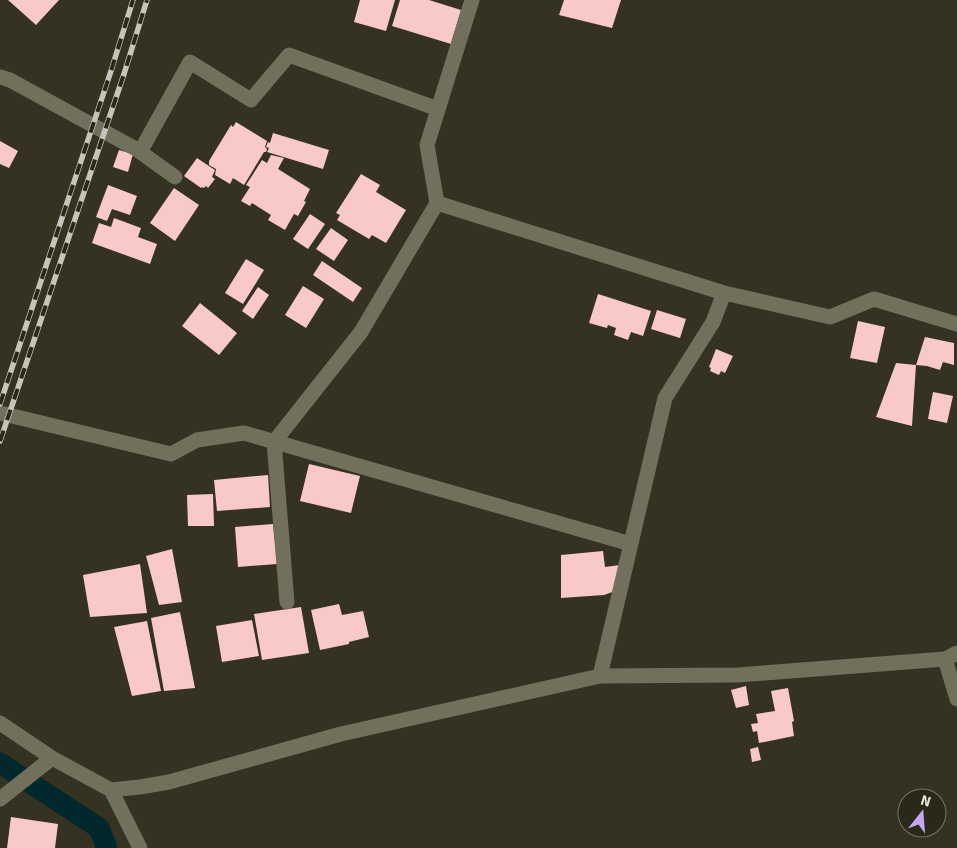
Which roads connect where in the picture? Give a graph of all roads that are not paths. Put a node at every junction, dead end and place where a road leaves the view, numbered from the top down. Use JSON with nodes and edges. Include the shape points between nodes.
{"nodes":[{"id":1,"x":472,"y":0,"type":"edge"},
{"id":2,"x":0,"y":77,"type":"edge"},
{"id":3,"x":438,"y":109,"type":"junction"},
{"id":4,"x":140,"y":152,"type":"junction"},
{"id":5,"x":175,"y":177,"type":"dead end"},
{"id":6,"x":437,"y":203,"type":"junction"},
{"id":7,"x":724,"y":293,"type":"junction"},
{"id":8,"x":957,"y":324,"type":"edge"},
{"id":9,"x":0,"y":413,"type":"edge"},
{"id":10,"x":274,"y":442,"type":"junction"},
{"id":11,"x":632,"y":544,"type":"junction"},
{"id":12,"x":287,"y":602,"type":"dead end"},
{"id":13,"x":951,"y":656,"type":"edge"},
{"id":14,"x":600,"y":676,"type":"junction"},
{"id":15,"x":957,"y":699,"type":"edge"},
{"id":16,"x":0,"y":723,"type":"edge"},
{"id":17,"x":48,"y":762,"type":"junction"},
{"id":18,"x":110,"y":790,"type":"junction"},
{"id":19,"x":3,"y":797,"type":"edge"},
{"id":20,"x":140,"y":848,"type":"edge"}],
"edges":[{"from":1,"to":3,"type":"street"},
{"from":2,"to":4,"type":"street"},
{"from":3,"to":4,"type":"street","via":[[289,55],[251,100],[190,62]]},
{"from":3,"to":6,"type":"street","via":[[427,145]]},
{"from":4,"to":5,"type":"street"},
{"from":6,"to":7,"type":"street"},
{"from":6,"to":10,"type":"street","via":[[361,332]]},
{"from":7,"to":8,"type":"street","via":[[830,317],[874,299]]},
{"from":7,"to":11,"type":"street","via":[[713,322],[664,398]]},
{"from":9,"to":10,"type":"street","via":[[171,454],[197,440],[244,433]]},
{"from":10,"to":11,"type":"street"},
{"from":10,"to":12,"type":"street"},
{"from":11,"to":14,"type":"street"},
{"from":13,"to":14,"type":"street","via":[[738,675]]},
{"from":13,"to":15,"type":"street"},
{"from":14,"to":18,"type":"street","via":[[340,734],[169,782]]},
{"from":16,"to":17,"type":"street"},
{"from":17,"to":18,"type":"street"},
{"from":17,"to":19,"type":"street"},
{"from":18,"to":20,"type":"street"}]}
